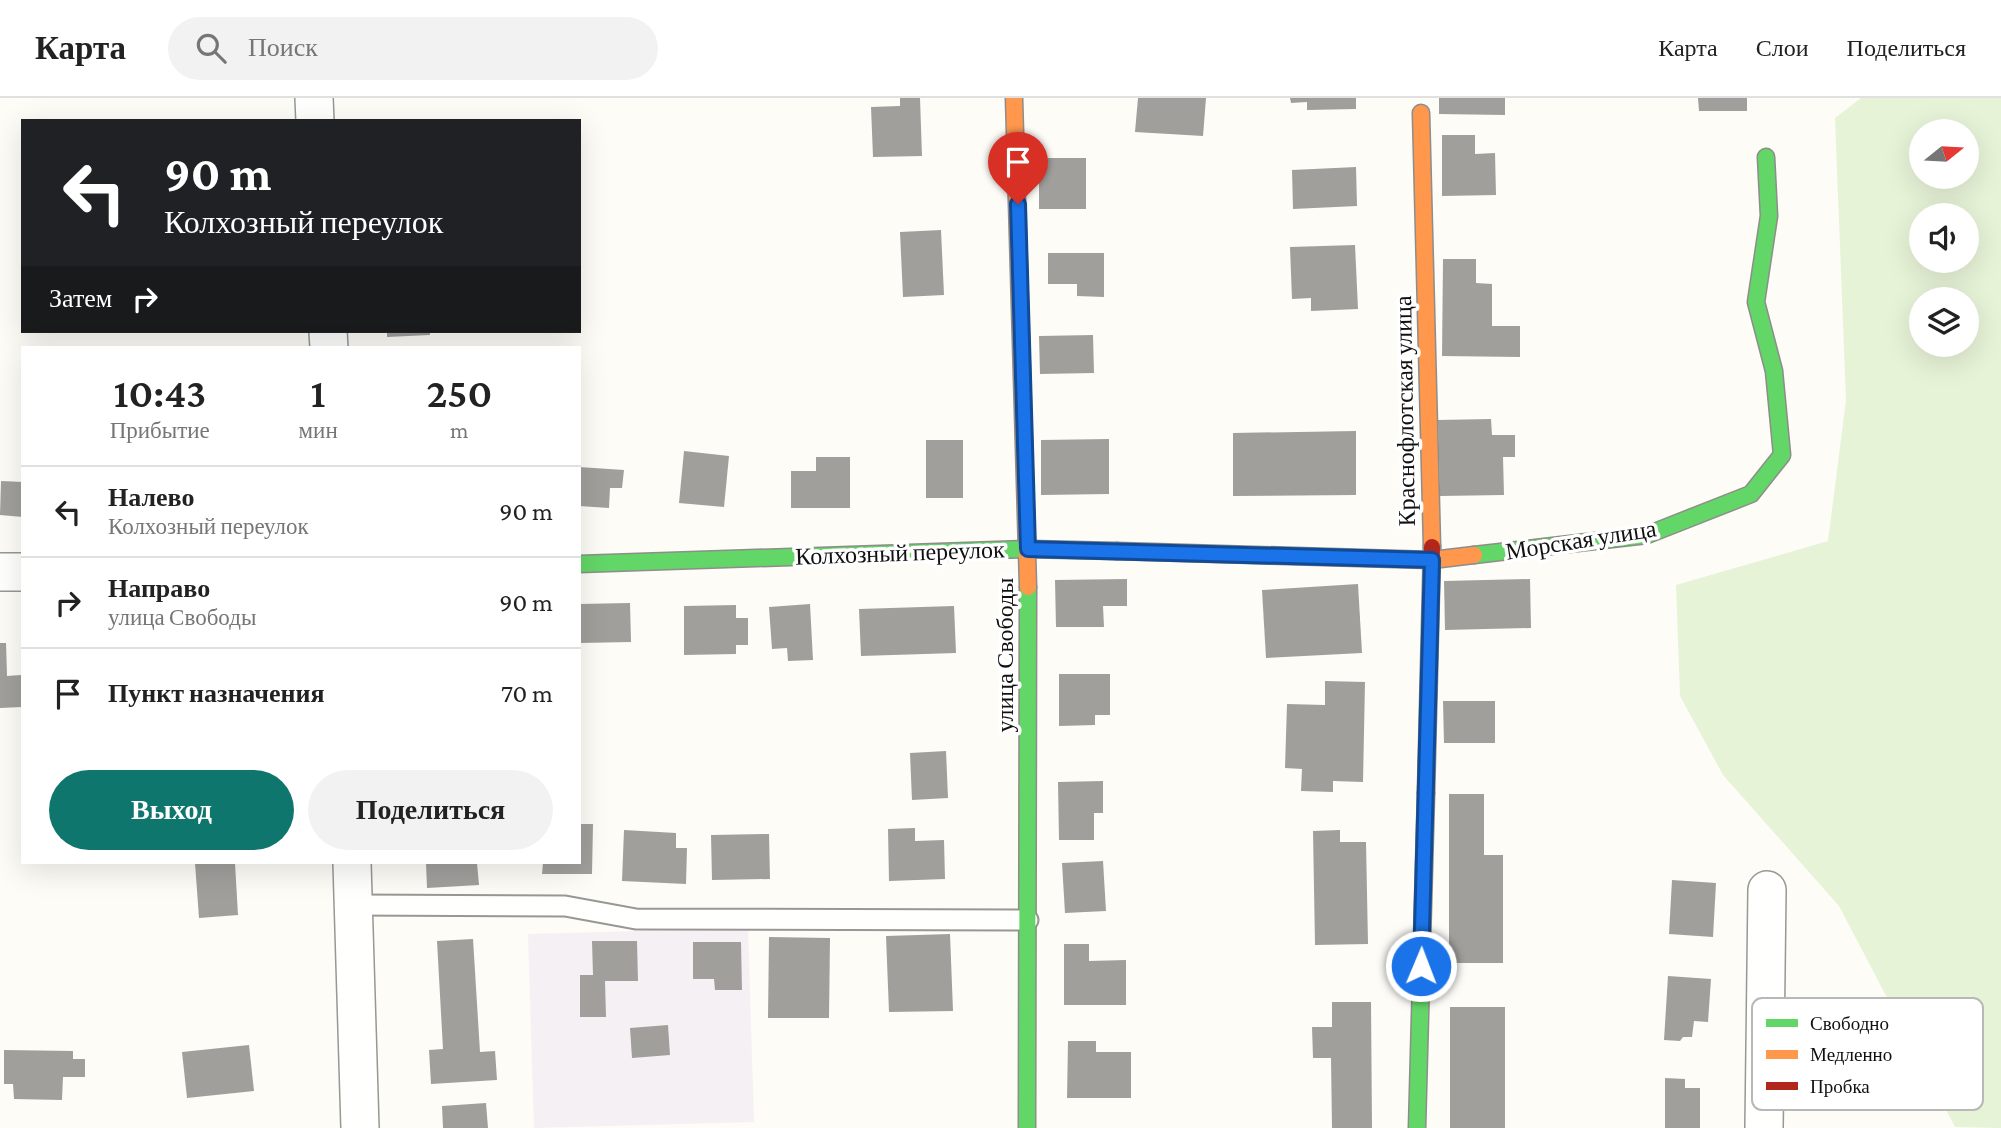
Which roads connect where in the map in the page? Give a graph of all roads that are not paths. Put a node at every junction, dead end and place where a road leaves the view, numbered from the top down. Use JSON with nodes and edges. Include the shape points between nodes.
{"nodes":[{"id":1,"x":314,"y":98,"type":"edge"},
{"id":2,"x":1014,"y":98,"type":"edge"},
{"id":3,"x":1420,"y":113,"type":"dead end"},
{"id":4,"x":315,"y":119,"type":"edge"},
{"id":5,"x":1766,"y":157,"type":"dead end"},
{"id":6,"x":1028,"y":549,"type":"junction"},
{"id":7,"x":1432,"y":560,"type":"junction"},
{"id":8,"x":581,"y":564,"type":"edge"},
{"id":9,"x":0,"y":572,"type":"edge"},
{"id":10,"x":21,"y":572,"type":"edge"},
{"id":11,"x":352,"y":864,"type":"edge"},
{"id":12,"x":1767,"y":890,"type":"dead end"},
{"id":13,"x":353,"y":905,"type":"junction"},
{"id":14,"x":1028,"y":920,"type":"junction"},
{"id":15,"x":1766,"y":998,"type":"edge"},
{"id":16,"x":1764,"y":1110,"type":"edge"},
{"id":17,"x":360,"y":1128,"type":"edge"},
{"id":18,"x":1027,"y":1128,"type":"edge"},
{"id":19,"x":1417,"y":1128,"type":"edge"},
{"id":20,"x":1764,"y":1128,"type":"edge"}],
"edges":[{"from":1,"to":4,"type":"street"},
{"from":2,"to":6,"type":"street","name":"улица Свободы"},
{"from":3,"to":7,"type":"street","name":"Краснофлотская улица"},
{"from":5,"to":7,"type":"street","name":"Морская улица","via":[[1769,216],[1756,302],[1774,371],[1782,455],[1751,494],[1647,535]]},
{"from":6,"to":7,"type":"street","name":"Колхозный переулок"},
{"from":6,"to":8,"type":"street","name":"Колхозный переулок"},
{"from":6,"to":14,"type":"street","name":"улица Свободы"},
{"from":7,"to":19,"type":"street","name":"Краснофлотская улица"},
{"from":9,"to":10,"type":"street"},
{"from":11,"to":13,"type":"street"},
{"from":12,"to":15,"type":"street"},
{"from":13,"to":14,"type":"lane","via":[[565,906],[636,919]]},
{"from":13,"to":17,"type":"street"},
{"from":14,"to":18,"type":"street","name":"улица Свободы"},
{"from":16,"to":20,"type":"street"}]}
